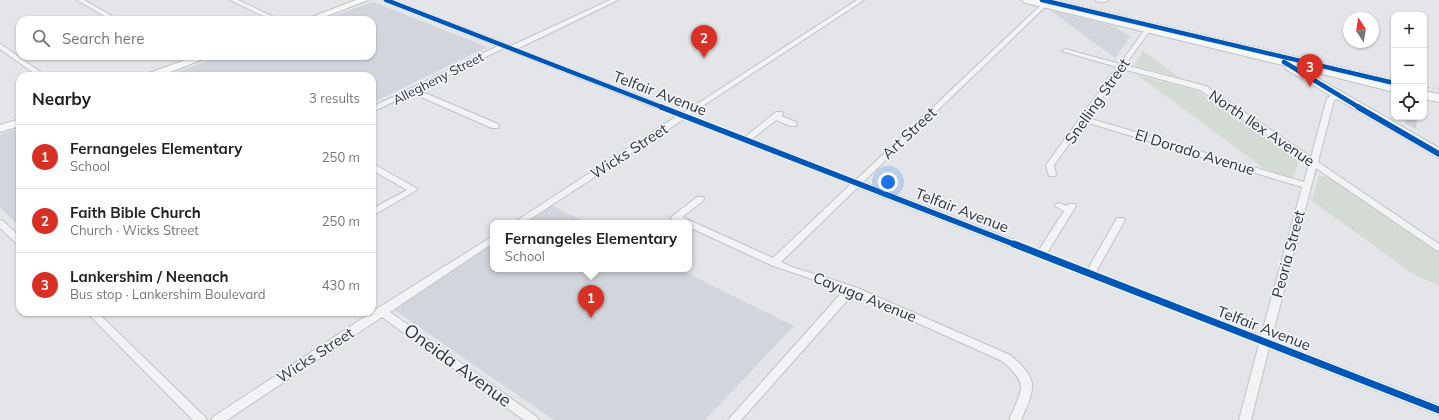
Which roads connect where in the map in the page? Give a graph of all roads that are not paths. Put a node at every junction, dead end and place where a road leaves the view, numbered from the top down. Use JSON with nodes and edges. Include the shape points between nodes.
{"nodes":[{"id":1,"x":80,"y":0,"type":"edge"},
{"id":2,"x":233,"y":0,"type":"edge"},
{"id":3,"x":364,"y":0,"type":"edge"},
{"id":4,"x":386,"y":0,"type":"edge"},
{"id":5,"x":615,"y":0,"type":"edge"},
{"id":6,"x":861,"y":0,"type":"edge"},
{"id":7,"x":1026,"y":0,"type":"edge"},
{"id":8,"x":1045,"y":4,"type":"junction"},
{"id":9,"x":109,"y":16,"type":"edge"},
{"id":10,"x":268,"y":16,"type":"edge"},
{"id":11,"x":319,"y":16,"type":"edge"},
{"id":12,"x":1148,"y":29,"type":"junction"},
{"id":13,"x":0,"y":46,"type":"edge"},
{"id":14,"x":507,"y":47,"type":"junction"},
{"id":15,"x":1065,"y":51,"type":"dead end"},
{"id":16,"x":16,"y":57,"type":"edge"},
{"id":17,"x":20,"y":60,"type":"edge"},
{"id":18,"x":187,"y":60,"type":"edge"},
{"id":19,"x":196,"y":60,"type":"edge"},
{"id":20,"x":191,"y":62,"type":"junction"},
{"id":21,"x":1284,"y":62,"type":"junction"},
{"id":22,"x":1121,"y":66,"type":"junction"},
{"id":23,"x":37,"y":72,"type":"edge"},
{"id":24,"x":162,"y":72,"type":"edge"},
{"id":25,"x":1342,"y":75,"type":"junction"},
{"id":26,"x":1391,"y":87,"type":"edge"},
{"id":27,"x":413,"y":91,"type":"junction"},
{"id":28,"x":1427,"y":96,"type":"edge"},
{"id":29,"x":1340,"y":97,"type":"junction"},
{"id":30,"x":1439,"y":98,"type":"edge"},
{"id":31,"x":376,"y":108,"type":"edge"},
{"id":32,"x":683,"y":116,"type":"junction"},
{"id":33,"x":1084,"y":119,"type":"junction"},
{"id":34,"x":16,"y":123,"type":"edge"},
{"id":35,"x":793,"y":124,"type":"dead end"},
{"id":36,"x":494,"y":126,"type":"dead end"},
{"id":37,"x":0,"y":129,"type":"edge"},
{"id":38,"x":746,"y":140,"type":"junction"},
{"id":39,"x":1439,"y":154,"type":"edge"},
{"id":40,"x":1314,"y":162,"type":"junction"},
{"id":41,"x":376,"y":168,"type":"edge"},
{"id":42,"x":1052,"y":174,"type":"dead end"},
{"id":43,"x":856,"y":183,"type":"junction"},
{"id":44,"x":1307,"y":186,"type":"junction"},
{"id":45,"x":700,"y":199,"type":"dead end"},
{"id":46,"x":1059,"y":206,"type":"dead end"},
{"id":47,"x":376,"y":211,"type":"edge"},
{"id":48,"x":523,"y":220,"type":"edge"},
{"id":49,"x":679,"y":220,"type":"edge"},
{"id":50,"x":1120,"y":220,"type":"dead end"},
{"id":51,"x":0,"y":222,"type":"edge"},
{"id":52,"x":692,"y":226,"type":"edge"},
{"id":53,"x":16,"y":238,"type":"edge"},
{"id":54,"x":490,"y":241,"type":"edge"},
{"id":55,"x":1439,"y":248,"type":"edge"},
{"id":56,"x":1041,"y":255,"type":"junction"},
{"id":57,"x":774,"y":262,"type":"junction"},
{"id":58,"x":1090,"y":274,"type":"junction"},
{"id":59,"x":852,"y":289,"type":"junction"},
{"id":60,"x":377,"y":312,"type":"edge"},
{"id":61,"x":95,"y":316,"type":"edge"},
{"id":62,"x":371,"y":316,"type":"edge"},
{"id":63,"x":1264,"y":342,"type":"junction"},
{"id":64,"x":1439,"y":410,"type":"edge"},
{"id":65,"x":201,"y":420,"type":"edge"},
{"id":66,"x":217,"y":420,"type":"edge"},
{"id":67,"x":533,"y":420,"type":"edge"},
{"id":68,"x":734,"y":420,"type":"edge"},
{"id":69,"x":1015,"y":420,"type":"edge"},
{"id":70,"x":1246,"y":420,"type":"edge"}],
"edges":[{"from":1,"to":9,"type":"street"},
{"from":2,"to":10,"type":"street"},
{"from":3,"to":11,"type":"main road"},
{"from":4,"to":14,"type":"street","name":"Telfair Avenue"},
{"from":5,"to":14,"type":"street","name":"Allegheny Street"},
{"from":6,"to":32,"type":"street","name":"Wicks Street"},
{"from":7,"to":8,"type":"main road"},
{"from":8,"to":12,"type":"main road"},
{"from":8,"to":43,"type":"street","name":"Art Street"},
{"from":12,"to":21,"type":"main road"},
{"from":12,"to":22,"type":"street","name":"Snelling Street"},
{"from":13,"to":16,"type":"street"},
{"from":14,"to":27,"type":"street","name":"Allegheny Street","via":[[443,74]]},
{"from":14,"to":32,"type":"street","name":"Telfair Avenue"},
{"from":15,"to":22,"type":"street","name":"North Ilex Avenue"},
{"from":17,"to":23,"type":"street"},
{"from":18,"to":20,"type":"street"},
{"from":19,"to":20,"type":"main road"},
{"from":20,"to":24,"type":"main road"},
{"from":21,"to":25,"type":"main road"},
{"from":21,"to":29,"type":"main road"},
{"from":22,"to":33,"type":"street","name":"Snelling Street"},
{"from":22,"to":40,"type":"street","name":"North Ilex Avenue","via":[[1203,88]]},
{"from":25,"to":26,"type":"main road"},
{"from":25,"to":29,"type":"main road","via":[[1319,77]]},
{"from":27,"to":31,"type":"street","name":"Allegheny Street"},
{"from":27,"to":36,"type":"street"},
{"from":28,"to":30,"type":"main road"},
{"from":29,"to":39,"type":"main road"},
{"from":29,"to":40,"type":"street","name":"Peoria Street","via":[[1331,98]]},
{"from":32,"to":38,"type":"street","name":"Telfair Avenue"},
{"from":32,"to":48,"type":"street","name":"Wicks Street"},
{"from":33,"to":42,"type":"street","name":"Snelling Street","via":[[1050,166]]},
{"from":33,"to":44,"type":"street","name":"El Dorado Avenue"},
{"from":34,"to":37,"type":"main road"},
{"from":35,"to":38,"type":"street","via":[[777,116]]},
{"from":38,"to":43,"type":"street","name":"Telfair Avenue"},
{"from":40,"to":44,"type":"street","name":"Peoria Street"},
{"from":40,"to":55,"type":"street","name":"North Ilex Avenue"},
{"from":41,"to":47,"type":"street","via":[[413,190]]},
{"from":43,"to":56,"type":"street","name":"Telfair Avenue"},
{"from":43,"to":57,"type":"street","name":"Art Street"},
{"from":44,"to":63,"type":"street","name":"Peoria Street"},
{"from":45,"to":49,"type":"street","name":"Cayuga Avenue","via":[[675,218]]},
{"from":46,"to":56,"type":"street","via":[[1071,208]]},
{"from":50,"to":58,"type":"street"},
{"from":51,"to":53,"type":"street"},
{"from":52,"to":57,"type":"street","name":"Cayuga Avenue"},
{"from":54,"to":60,"type":"street","name":"Wicks Street"},
{"from":56,"to":58,"type":"street","name":"Telfair Avenue"},
{"from":57,"to":59,"type":"street","name":"Cayuga Avenue"},
{"from":58,"to":63,"type":"street","name":"Telfair Avenue"},
{"from":59,"to":68,"type":"street"},
{"from":59,"to":69,"type":"street","name":"Cayuga Avenue","via":[[1006,358],[1022,371],[1028,387]]},
{"from":60,"to":67,"type":"street","name":"Oneida Avenue"},
{"from":61,"to":65,"type":"street"},
{"from":62,"to":66,"type":"street","name":"Wicks Street"},
{"from":63,"to":64,"type":"street","name":"Telfair Avenue"},
{"from":63,"to":70,"type":"street","name":"Peoria Street"}]}
